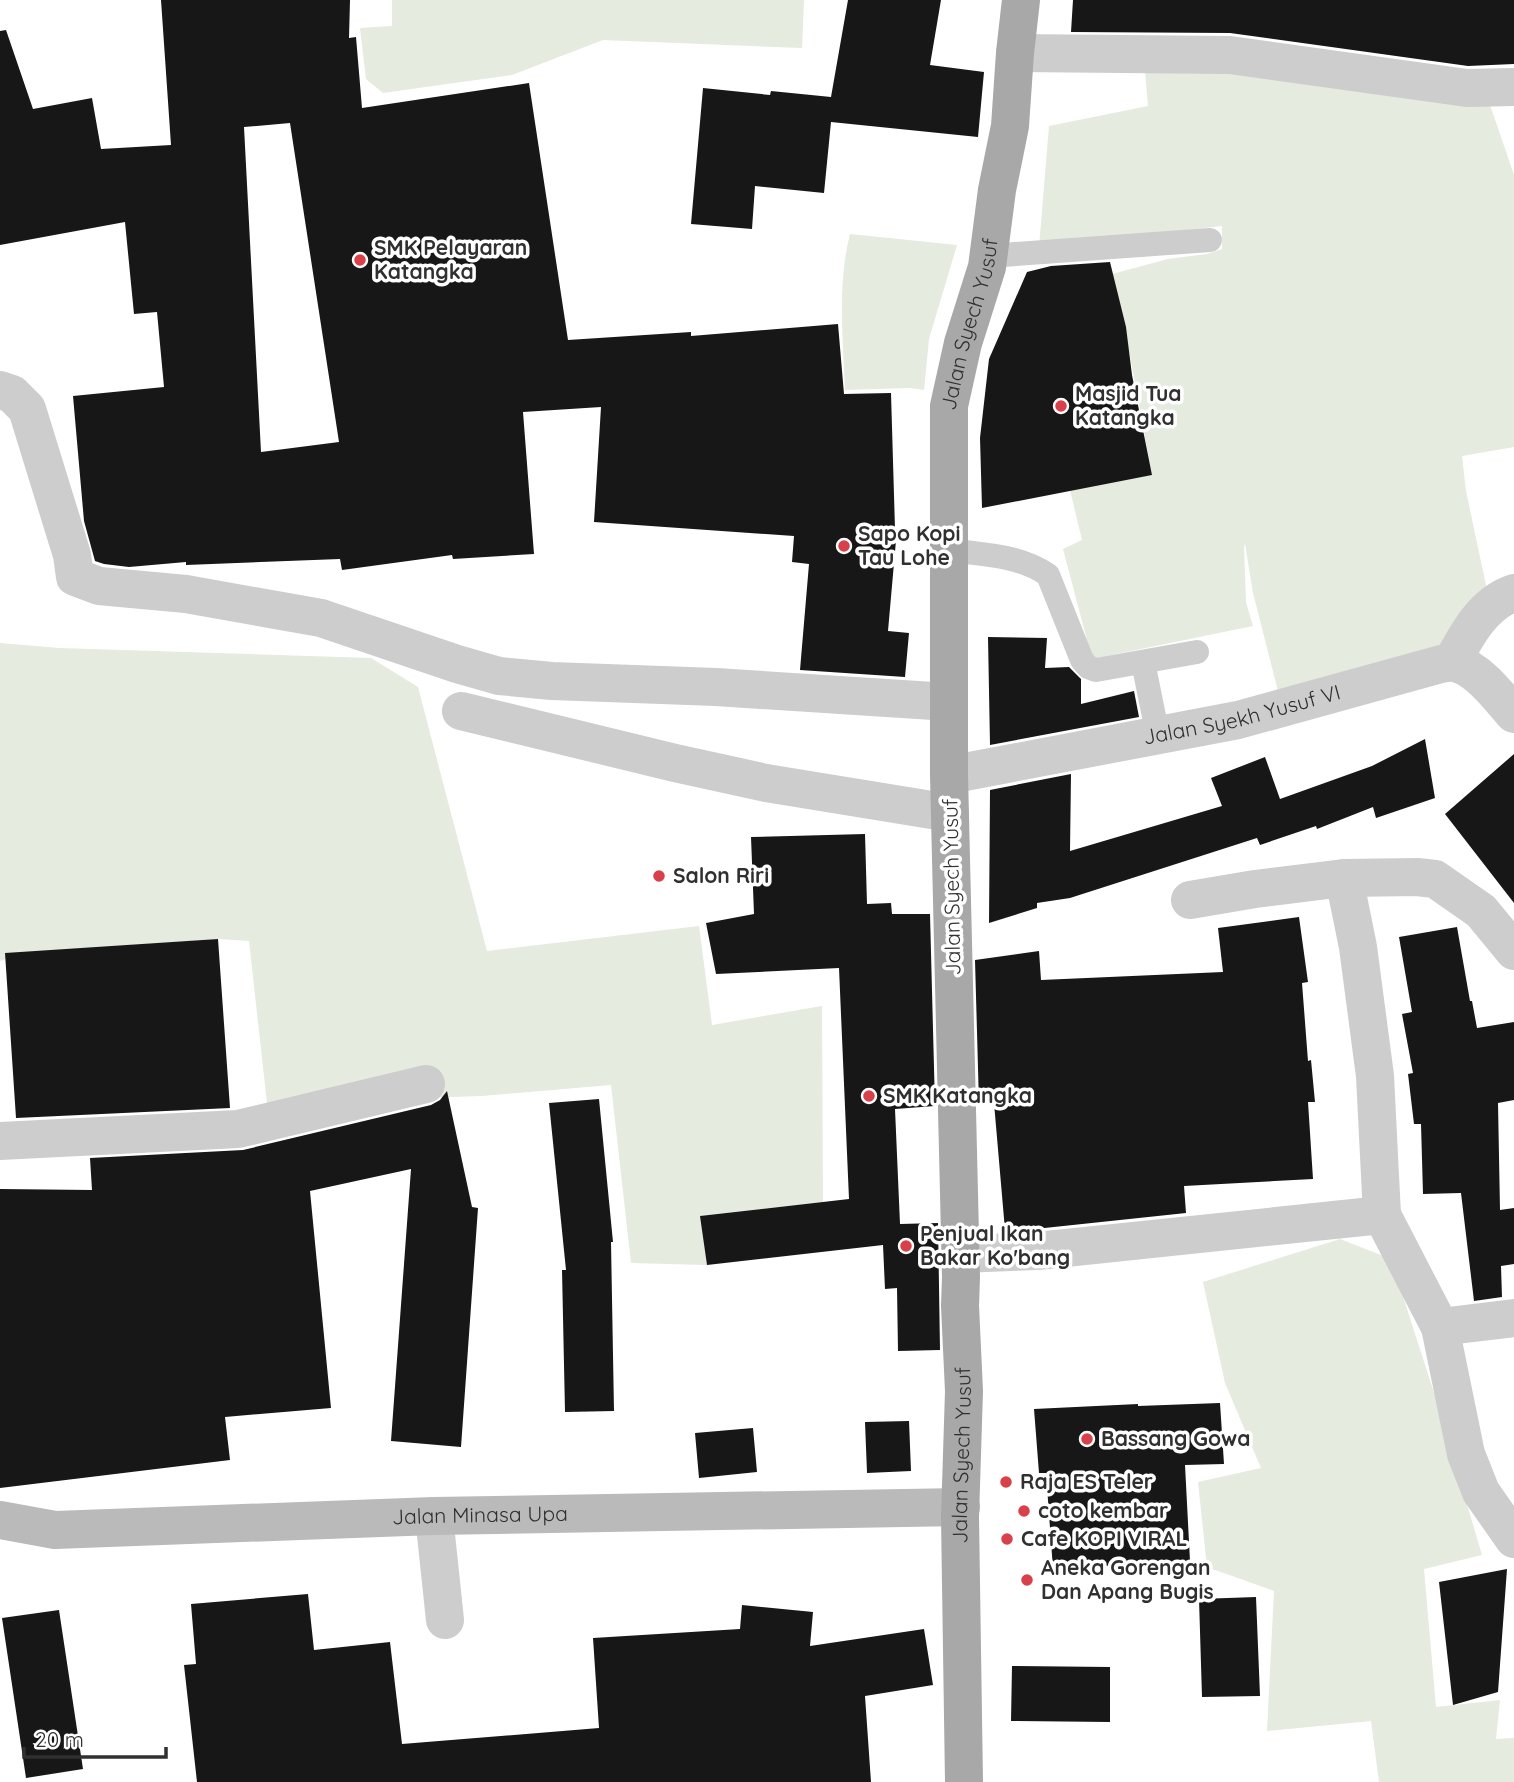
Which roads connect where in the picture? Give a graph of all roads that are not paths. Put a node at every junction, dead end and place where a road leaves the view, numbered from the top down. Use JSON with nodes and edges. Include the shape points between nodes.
{"nodes":[{"id":1,"x":1021,"y":0,"type":"edge"},
{"id":2,"x":1015,"y":53,"type":"junction"},
{"id":3,"x":1514,"y":87,"type":"edge"},
{"id":4,"x":1210,"y":240,"type":"dead end"},
{"id":5,"x":989,"y":256,"type":"junction"},
{"id":6,"x":0,"y":390,"type":"edge"},
{"id":7,"x":950,"y":550,"type":"junction"},
{"id":8,"x":1514,"y":593,"type":"edge"},
{"id":9,"x":1197,"y":652,"type":"dead end"},
{"id":10,"x":1143,"y":662,"type":"junction"},
{"id":11,"x":1452,"y":662,"type":"junction"},
{"id":12,"x":949,"y":702,"type":"junction"},
{"id":13,"x":461,"y":711,"type":"dead end"},
{"id":14,"x":1514,"y":714,"type":"edge"},
{"id":15,"x":1158,"y":736,"type":"junction"},
{"id":16,"x":949,"y":775,"type":"junction"},
{"id":17,"x":950,"y":813,"type":"junction"},
{"id":18,"x":1345,"y":878,"type":"junction"},
{"id":19,"x":1190,"y":900,"type":"dead end"},
{"id":20,"x":1514,"y":951,"type":"edge"},
{"id":21,"x":426,"y":1084,"type":"dead end"},
{"id":22,"x":0,"y":1141,"type":"edge"},
{"id":23,"x":1382,"y":1215,"type":"junction"},
{"id":24,"x":961,"y":1254,"type":"junction"},
{"id":25,"x":1514,"y":1318,"type":"edge"},
{"id":26,"x":1440,"y":1327,"type":"junction"},
{"id":27,"x":961,"y":1507,"type":"junction"},
{"id":28,"x":434,"y":1516,"type":"junction"},
{"id":29,"x":0,"y":1520,"type":"edge"},
{"id":30,"x":1514,"y":1539,"type":"edge"},
{"id":31,"x":445,"y":1620,"type":"dead end"},
{"id":32,"x":964,"y":1782,"type":"edge"}],
"edges":[{"from":1,"to":2,"type":"main road","name":"Jalan Syech Yusuf"},
{"from":2,"to":3,"type":"street","via":[[1230,55],[1467,88]]},
{"from":2,"to":5,"type":"main road","name":"Jalan Syech Yusuf","via":[[1010,126]]},
{"from":4,"to":5,"type":"lane"},
{"from":5,"to":7,"type":"main road","name":"Jalan Syech Yusuf","via":[[949,406]]},
{"from":6,"to":12,"type":"street","via":[[12,394],[27,409],[75,577],[99,586],[186,594],[321,618],[499,676]]},
{"from":7,"to":10,"type":"lane","via":[[1023,562],[1048,575],[1088,667],[1096,670]]},
{"from":7,"to":12,"type":"main road","name":"Jalan Syech Yusuf"},
{"from":8,"to":11,"type":"street","via":[[1484,613]]},
{"from":9,"to":10,"type":"lane"},
{"from":10,"to":15,"type":"lane"},
{"from":11,"to":14,"type":"street","via":[[1491,687]]},
{"from":11,"to":15,"type":"street","name":"Jalan Syekh Yusuf VI","via":[[1238,720]]},
{"from":12,"to":16,"type":"main road","name":"Jalan Syech Yusuf"},
{"from":13,"to":17,"type":"street","via":[[766,783]]},
{"from":15,"to":16,"type":"street","name":"Jalan Syekh Yusuf VI"},
{"from":16,"to":17,"type":"main road","name":"Jalan Syech Yusuf"},
{"from":17,"to":24,"type":"main road","name":"Jalan Syech Yusuf"},
{"from":18,"to":19,"type":"street"},
{"from":18,"to":20,"type":"street","via":[[1435,879],[1480,911]]},
{"from":18,"to":23,"type":"street","via":[[1374,1076]]},
{"from":21,"to":22,"type":"street","via":[[238,1129]]},
{"from":23,"to":24,"type":"street","via":[[1037,1251]]},
{"from":23,"to":26,"type":"street"},
{"from":24,"to":27,"type":"main road","name":"Jalan Syech Yusuf"},
{"from":25,"to":26,"type":"street"},
{"from":26,"to":30,"type":"street","via":[[1466,1454],[1481,1492]]},
{"from":27,"to":28,"type":"street","name":"Jalan Minasa Upa"},
{"from":27,"to":32,"type":"main road","name":"Jalan Syech Yusuf"},
{"from":28,"to":29,"type":"street","name":"Jalan Minasa Upa","via":[[55,1530]]},
{"from":28,"to":31,"type":"street"}]}
